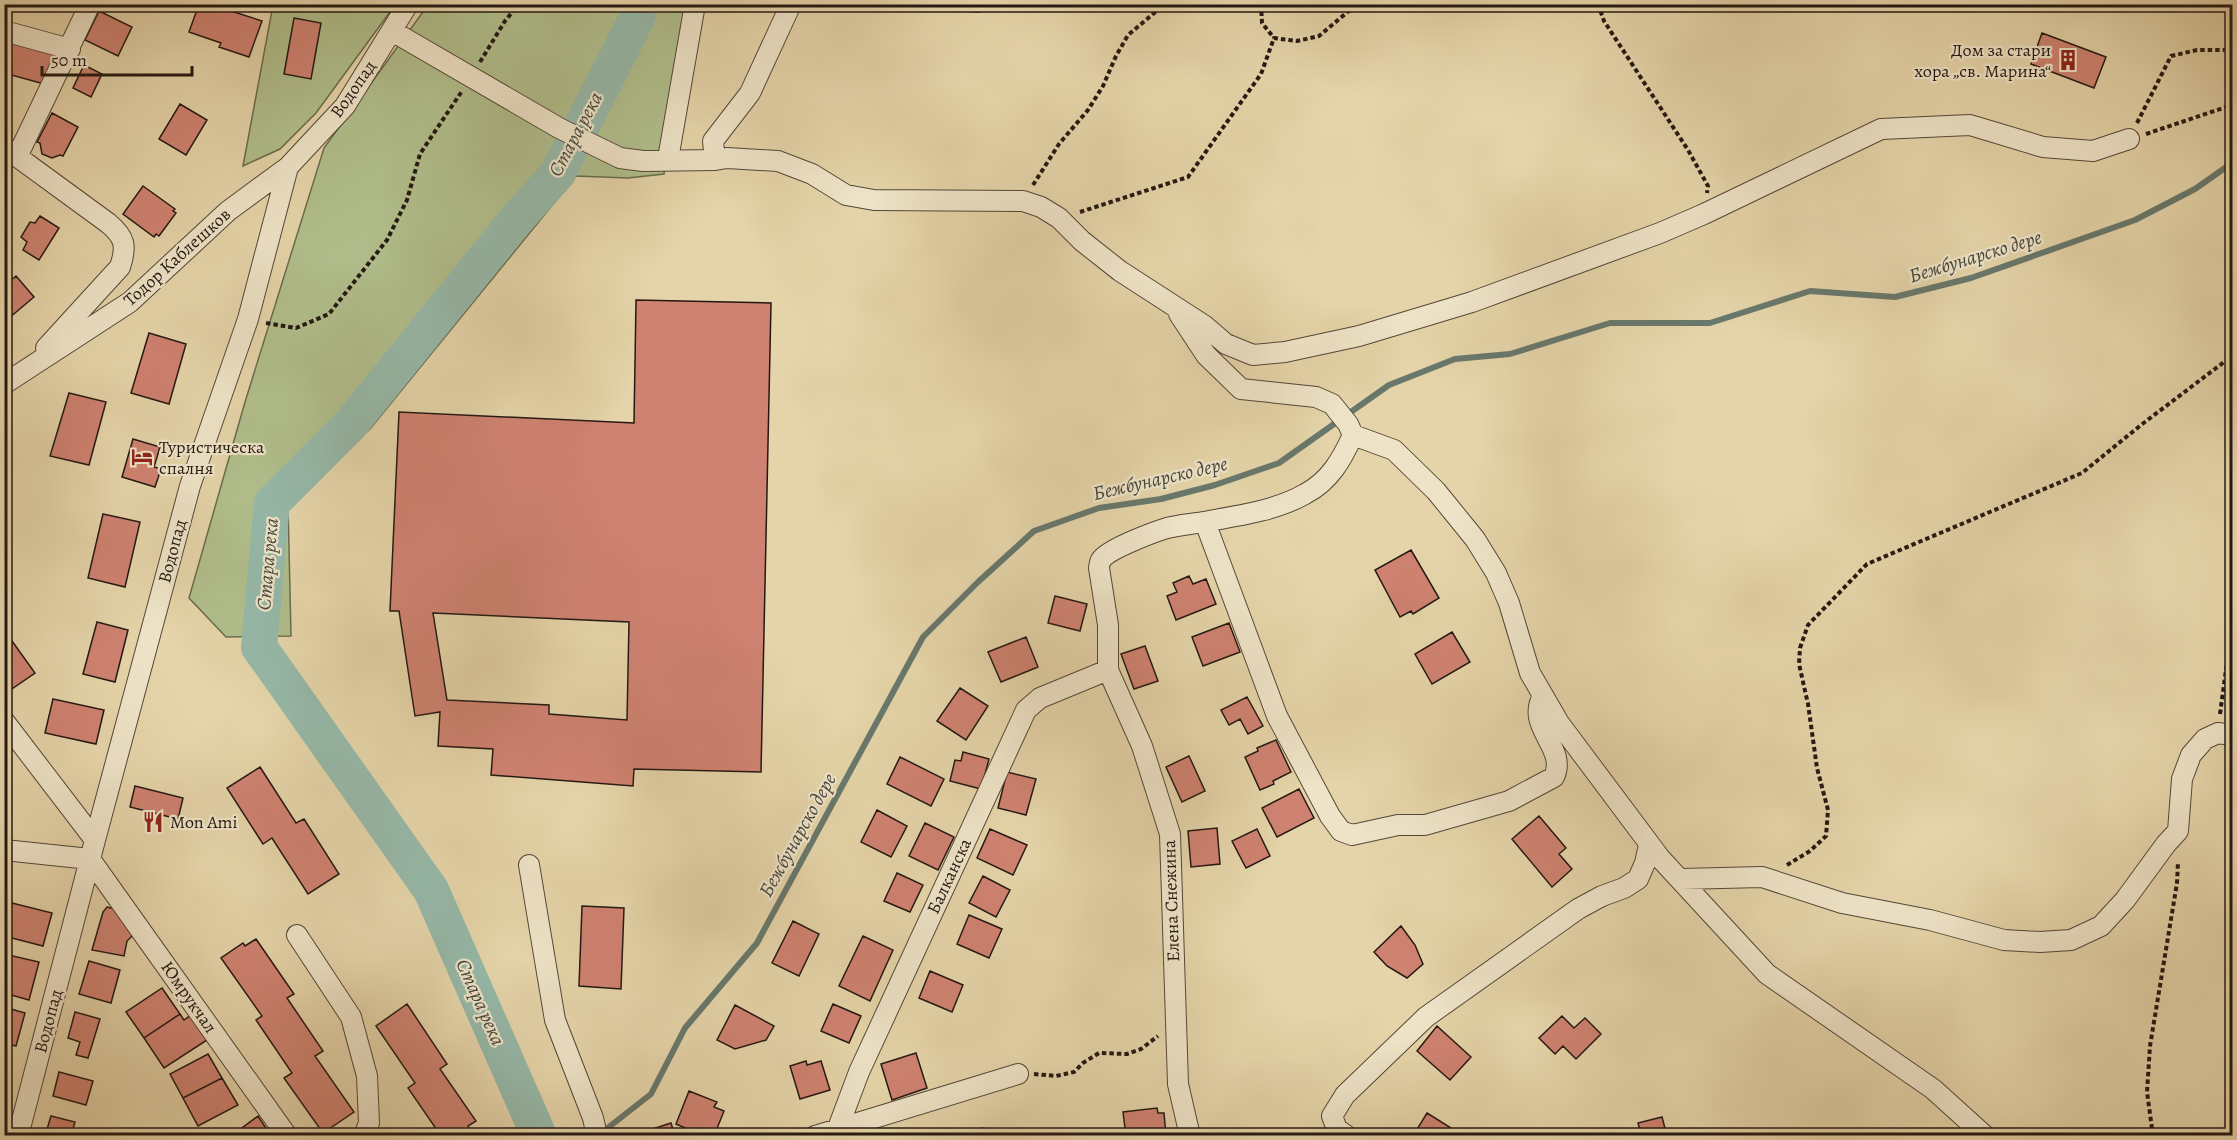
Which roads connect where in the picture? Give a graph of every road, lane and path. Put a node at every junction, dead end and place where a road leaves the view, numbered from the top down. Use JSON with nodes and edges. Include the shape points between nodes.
{"nodes":[{"id":1,"x":90,"y":4,"type":"edge"},
{"id":2,"x":408,"y":4,"type":"edge"},
{"id":3,"x":519,"y":4,"type":"edge"},
{"id":4,"x":695,"y":4,"type":"edge"},
{"id":5,"x":791,"y":4,"type":"edge"},
{"id":6,"x":1164,"y":4,"type":"edge"},
{"id":7,"x":1261,"y":4,"type":"edge"},
{"id":8,"x":1357,"y":4,"type":"edge"},
{"id":9,"x":1598,"y":4,"type":"edge"},
{"id":10,"x":4,"y":31,"type":"edge"},
{"id":11,"x":392,"y":31,"type":"junction"},
{"id":12,"x":1274,"y":38,"type":"junction"},
{"id":13,"x":70,"y":49,"type":"junction"},
{"id":14,"x":2232,"y":50,"type":"edge"},
{"id":15,"x":471,"y":77,"type":"junction"},
{"id":16,"x":2232,"y":105,"type":"edge"},
{"id":17,"x":2129,"y":140,"type":"junction"},
{"id":18,"x":11,"y":152,"type":"edge"},
{"id":19,"x":668,"y":159,"type":"junction"},
{"id":20,"x":715,"y":160,"type":"junction"},
{"id":21,"x":288,"y":167,"type":"junction"},
{"id":22,"x":1023,"y":201,"type":"junction"},
{"id":23,"x":1704,"y":214,"type":"junction"},
{"id":24,"x":1059,"y":218,"type":"junction"},
{"id":25,"x":1176,"y":309,"type":"junction"},
{"id":26,"x":248,"y":320,"type":"junction"},
{"id":27,"x":2232,"y":356,"type":"edge"},
{"id":28,"x":30,"y":366,"type":"junction"},
{"id":29,"x":4,"y":384,"type":"edge"},
{"id":30,"x":1350,"y":429,"type":"junction"},
{"id":31,"x":1205,"y":522,"type":"junction"},
{"id":32,"x":2232,"y":626,"type":"edge"},
{"id":33,"x":1108,"y":670,"type":"junction"},
{"id":34,"x":1543,"y":696,"type":"junction"},
{"id":35,"x":4,"y":721,"type":"edge"},
{"id":36,"x":2225,"y":734,"type":"edge"},
{"id":37,"x":2178,"y":831,"type":"junction"},
{"id":38,"x":94,"y":840,"type":"junction"},
{"id":39,"x":1649,"y":845,"type":"junction"},
{"id":40,"x":4,"y":850,"type":"edge"},
{"id":41,"x":90,"y":859,"type":"junction"},
{"id":42,"x":529,"y":865,"type":"dead end"},
{"id":43,"x":1762,"y":877,"type":"junction"},
{"id":44,"x":1680,"y":879,"type":"junction"},
{"id":45,"x":297,"y":935,"type":"dead end"},
{"id":46,"x":1175,"y":1029,"type":"junction"},
{"id":47,"x":1018,"y":1074,"type":"joint"},
{"id":48,"x":844,"y":1132,"type":"edge"},
{"id":49,"x":18,"y":1136,"type":"edge"},
{"id":50,"x":287,"y":1136,"type":"edge"},
{"id":51,"x":364,"y":1136,"type":"edge"},
{"id":52,"x":597,"y":1136,"type":"edge"},
{"id":53,"x":815,"y":1136,"type":"edge"},
{"id":54,"x":1190,"y":1136,"type":"edge"},
{"id":55,"x":1347,"y":1136,"type":"edge"},
{"id":56,"x":1985,"y":1136,"type":"edge"},
{"id":57,"x":2153,"y":1136,"type":"edge"}],
"edges":[{"from":1,"to":13,"type":"street"},
{"from":2,"to":11,"type":"street","name":"Водопад"},
{"from":3,"to":15,"type":"path"},
{"from":4,"to":19,"type":"street"},
{"from":5,"to":20,"type":"street","via":[[750,93],[713,141]]},
{"from":6,"to":22,"type":"path","via":[[1128,35],[1088,110],[1059,144]]},
{"from":7,"to":12,"type":"path","via":[[1262,23]]},
{"from":8,"to":12,"type":"path","via":[[1319,36],[1297,41]]},
{"from":9,"to":23,"type":"path","via":[[1604,21],[1708,186]]},
{"from":10,"to":13,"type":"street"},
{"from":11,"to":15,"type":"street"},
{"from":11,"to":21,"type":"street","name":"Водопад","via":[[345,106]]},
{"from":12,"to":24,"type":"path","via":[[1262,74],[1188,177]]},
{"from":13,"to":18,"type":"street"},
{"from":14,"to":17,"type":"path","via":[[2197,50],[2171,56]]},
{"from":15,"to":19,"type":"street","via":[[620,158]]},
{"from":15,"to":26,"type":"path","via":[[420,154],[407,200],[387,240],[329,314],[296,328]]},
{"from":16,"to":17,"type":"path"},
{"from":17,"to":23,"type":"street","via":[[2093,151],[2043,147],[1970,125],[1881,129]]},
{"from":18,"to":28,"type":"street","via":[[119,232],[123,240],[120,267]]},
{"from":19,"to":20,"type":"street"},
{"from":20,"to":22,"type":"street","via":[[778,161],[812,174],[846,195],[874,200]]},
{"from":21,"to":26,"type":"street","name":"Водопад"},
{"from":21,"to":28,"type":"street","name":"Тодор Каблешков","via":[[228,211],[130,302]]},
{"from":22,"to":24,"type":"street"},
{"from":23,"to":25,"type":"street","via":[[1472,302],[1359,336],[1285,352],[1253,355],[1235,348]]},
{"from":24,"to":25,"type":"street","via":[[1089,247]]},
{"from":25,"to":30,"type":"street","via":[[1206,355],[1241,389],[1316,397],[1332,404]]},
{"from":26,"to":38,"type":"street","name":"Водопад","via":[[190,486]]},
{"from":27,"to":43,"type":"path","via":[[2082,472],[1868,564],[1808,625],[1799,664],[1828,810],[1826,836],[1810,851]]},
{"from":28,"to":29,"type":"street","name":"Тодор Каблешков"},
{"from":30,"to":31,"type":"street","via":[[1338,466],[1305,495]]},
{"from":30,"to":34,"type":"street","via":[[1394,450],[1436,490],[1475,539],[1509,603],[1530,673]]},
{"from":31,"to":33,"type":"street","name":"Елена Снежина","via":[[1168,528],[1134,540],[1101,560]]},
{"from":31,"to":34,"type":"street","via":[[1277,716],[1341,831],[1352,835],[1398,825],[1425,825],[1509,801],[1554,777],[1555,755],[1538,720],[1538,704]]},
{"from":32,"to":36,"type":"path"},
{"from":33,"to":46,"type":"street","name":"Елена Снежина","via":[[1142,746],[1170,834]]},
{"from":33,"to":48,"type":"street","name":"Балканска","via":[[1040,698],[1026,710],[859,1072]]},
{"from":34,"to":39,"type":"street"},
{"from":35,"to":38,"type":"street"},
{"from":36,"to":37,"type":"street","via":[[2205,739],[2191,755],[2182,779]]},
{"from":37,"to":43,"type":"street","via":[[2101,926],[2071,940],[2004,940],[1930,920],[1842,903]]},
{"from":37,"to":57,"type":"path","via":[[2177,883],[2150,1046],[2147,1092]]},
{"from":38,"to":41,"type":"street","name":"Водопад"},
{"from":39,"to":44,"type":"street"},
{"from":39,"to":55,"type":"street","via":[[1638,879],[1578,909],[1467,986],[1426,1017],[1369,1071],[1345,1095],[1332,1116],[1337,1130]]},
{"from":40,"to":41,"type":"street"},
{"from":41,"to":49,"type":"street","name":"Водопад"},
{"from":41,"to":50,"type":"street","name":"Юмрукчал"},
{"from":42,"to":52,"type":"street","via":[[555,1020]]},
{"from":43,"to":44,"type":"street"},
{"from":44,"to":56,"type":"street","via":[[1767,974],[1933,1089]]},
{"from":45,"to":51,"type":"street","via":[[351,1017],[368,1076],[369,1123]]},
{"from":46,"to":47,"type":"path","via":[[1126,1054],[1099,1053],[1074,1072],[1056,1076]]},
{"from":46,"to":54,"type":"street","name":"Елена Снежина","via":[[1178,1084]]},
{"from":47,"to":48,"type":"street"},
{"from":48,"to":53,"type":"street"}]}
